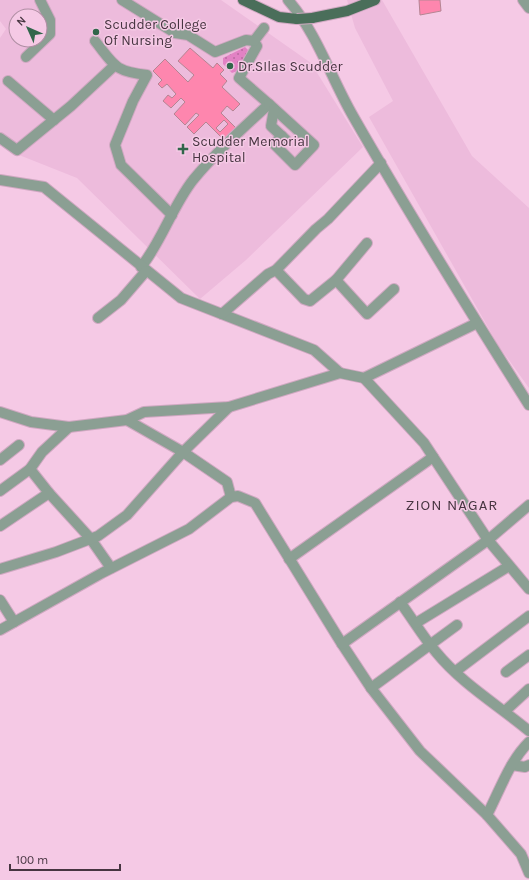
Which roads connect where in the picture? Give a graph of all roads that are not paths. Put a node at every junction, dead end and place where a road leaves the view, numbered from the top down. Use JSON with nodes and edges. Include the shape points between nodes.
{"nodes":[{"id":1,"x":40,"y":0,"type":"edge"},
{"id":2,"x":122,"y":0,"type":"edge"},
{"id":3,"x":243,"y":0,"type":"edge"},
{"id":4,"x":288,"y":0,"type":"edge"},
{"id":5,"x":523,"y":0,"type":"edge"},
{"id":6,"x":370,"y":1,"type":"edge"},
{"id":7,"x":529,"y":8,"type":"edge"},
{"id":8,"x":264,"y":28,"type":"dead end"},
{"id":9,"x":95,"y":41,"type":"dead end"},
{"id":10,"x":254,"y":41,"type":"junction"},
{"id":11,"x":26,"y":57,"type":"dead end"},
{"id":12,"x":115,"y":65,"type":"junction"},
{"id":13,"x":8,"y":81,"type":"dead end"},
{"id":14,"x":272,"y":106,"type":"junction"},
{"id":15,"x":54,"y":120,"type":"junction"},
{"id":16,"x":0,"y":138,"type":"edge"},
{"id":17,"x":381,"y":163,"type":"junction"},
{"id":18,"x":0,"y":180,"type":"edge"},
{"id":19,"x":172,"y":215,"type":"junction"},
{"id":20,"x":367,"y":244,"type":"dead end"},
{"id":21,"x":144,"y":269,"type":"junction"},
{"id":22,"x":276,"y":270,"type":"junction"},
{"id":23,"x":336,"y":280,"type":"junction"},
{"id":24,"x":394,"y":289,"type":"dead end"},
{"id":25,"x":222,"y":314,"type":"junction"},
{"id":26,"x":98,"y":318,"type":"dead end"},
{"id":27,"x":477,"y":323,"type":"junction"},
{"id":28,"x":340,"y":373,"type":"junction"},
{"id":29,"x":364,"y":378,"type":"junction"},
{"id":30,"x":529,"y":405,"type":"edge"},
{"id":31,"x":229,"y":408,"type":"junction"},
{"id":32,"x":0,"y":412,"type":"edge"},
{"id":33,"x":127,"y":420,"type":"junction"},
{"id":34,"x":69,"y":427,"type":"junction"},
{"id":35,"x":19,"y":445,"type":"dead end"},
{"id":36,"x":183,"y":452,"type":"junction"},
{"id":37,"x":433,"y":457,"type":"junction"},
{"id":38,"x":0,"y":460,"type":"edge"},
{"id":39,"x":30,"y":469,"type":"junction"},
{"id":40,"x":0,"y":491,"type":"edge"},
{"id":41,"x":49,"y":493,"type":"junction"},
{"id":42,"x":230,"y":497,"type":"junction"},
{"id":43,"x":529,"y":505,"type":"edge"},
{"id":44,"x":0,"y":526,"type":"edge"},
{"id":45,"x":90,"y":538,"type":"junction"},
{"id":46,"x":488,"y":540,"type":"junction"},
{"id":47,"x":289,"y":559,"type":"junction"},
{"id":48,"x":509,"y":566,"type":"junction"},
{"id":49,"x":111,"y":568,"type":"junction"},
{"id":50,"x":0,"y":569,"type":"edge"},
{"id":51,"x":529,"y":589,"type":"edge"},
{"id":52,"x":0,"y":600,"type":"edge"},
{"id":53,"x":400,"y":602,"type":"junction"},
{"id":54,"x":529,"y":616,"type":"edge"},
{"id":55,"x":14,"y":622,"type":"junction"},
{"id":56,"x":416,"y":624,"type":"junction"},
{"id":57,"x":457,"y":625,"type":"dead end"},
{"id":58,"x":0,"y":630,"type":"edge"},
{"id":59,"x":342,"y":644,"type":"junction"},
{"id":60,"x":431,"y":645,"type":"junction"},
{"id":61,"x":529,"y":655,"type":"edge"},
{"id":62,"x":456,"y":671,"type":"junction"},
{"id":63,"x":506,"y":672,"type":"dead end"},
{"id":64,"x":371,"y":688,"type":"junction"},
{"id":65,"x":529,"y":689,"type":"edge"},
{"id":66,"x":505,"y":711,"type":"junction"},
{"id":67,"x":529,"y":731,"type":"edge"},
{"id":68,"x":529,"y":742,"type":"edge"},
{"id":69,"x":512,"y":765,"type":"junction"},
{"id":70,"x":529,"y":765,"type":"edge"},
{"id":71,"x":488,"y":815,"type":"junction"},
{"id":72,"x":529,"y":873,"type":"edge"}],
"edges":[{"from":1,"to":11,"type":"street","via":[[50,20],[50,34]]},
{"from":2,"to":10,"type":"street","via":[[175,33],[188,35],[215,52],[246,40]]},
{"from":3,"to":6,"type":"main road","bridge":true,"via":[[279,17],[297,19],[347,11]]},
{"from":4,"to":17,"type":"street","via":[[309,30],[352,114]]},
{"from":5,"to":7,"type":"street"},
{"from":8,"to":10,"type":"street"},
{"from":9,"to":12,"type":"street"},
{"from":10,"to":14,"type":"street","via":[[257,46],[239,78]]},
{"from":12,"to":15,"type":"street"},
{"from":12,"to":19,"type":"street","via":[[126,73],[147,75],[133,101],[116,145],[121,165]]},
{"from":13,"to":15,"type":"street"},
{"from":14,"to":14,"type":"street","via":[[314,145],[295,165],[274,144],[284,138],[271,126]]},
{"from":14,"to":19,"type":"street","via":[[239,132],[193,181]]},
{"from":15,"to":16,"type":"street","via":[[17,150]]},
{"from":17,"to":22,"type":"street"},
{"from":17,"to":27,"type":"street"},
{"from":18,"to":21,"type":"street","via":[[44,187]]},
{"from":19,"to":21,"type":"street"},
{"from":20,"to":23,"type":"street"},
{"from":21,"to":25,"type":"street","via":[[181,298]]},
{"from":21,"to":26,"type":"street","via":[[121,300]]},
{"from":22,"to":23,"type":"street","via":[[304,299],[310,301]]},
{"from":22,"to":25,"type":"street"},
{"from":23,"to":24,"type":"street","via":[[367,314]]},
{"from":25,"to":28,"type":"street","via":[[314,350]]},
{"from":27,"to":29,"type":"street"},
{"from":27,"to":30,"type":"street"},
{"from":28,"to":29,"type":"street"},
{"from":28,"to":31,"type":"street"},
{"from":29,"to":37,"type":"street","via":[[424,443]]},
{"from":31,"to":33,"type":"street","via":[[144,412]]},
{"from":31,"to":36,"type":"street"},
{"from":32,"to":34,"type":"street","via":[[31,422]]},
{"from":33,"to":34,"type":"street"},
{"from":33,"to":36,"type":"street"},
{"from":34,"to":39,"type":"street","via":[[42,452]]},
{"from":35,"to":38,"type":"street"},
{"from":36,"to":42,"type":"street","via":[[227,482]]},
{"from":36,"to":45,"type":"street","via":[[127,515],[98,536]]},
{"from":37,"to":46,"type":"street"},
{"from":37,"to":47,"type":"street"},
{"from":39,"to":40,"type":"street"},
{"from":39,"to":41,"type":"street"},
{"from":41,"to":44,"type":"street"},
{"from":41,"to":45,"type":"street"},
{"from":42,"to":47,"type":"street","via":[[238,496],[255,503]]},
{"from":42,"to":49,"type":"street","via":[[189,529]]},
{"from":43,"to":46,"type":"street"},
{"from":45,"to":49,"type":"street"},
{"from":45,"to":50,"type":"street","via":[[56,552]]},
{"from":46,"to":48,"type":"street"},
{"from":46,"to":53,"type":"street"},
{"from":47,"to":59,"type":"street"},
{"from":48,"to":51,"type":"street"},
{"from":48,"to":56,"type":"street"},
{"from":49,"to":55,"type":"street"},
{"from":52,"to":55,"type":"street"},
{"from":53,"to":56,"type":"street"},
{"from":53,"to":59,"type":"street"},
{"from":54,"to":62,"type":"street"},
{"from":55,"to":58,"type":"street"},
{"from":56,"to":60,"type":"street"},
{"from":57,"to":60,"type":"street"},
{"from":59,"to":64,"type":"street"},
{"from":60,"to":62,"type":"street"},
{"from":60,"to":64,"type":"street"},
{"from":61,"to":63,"type":"street"},
{"from":62,"to":66,"type":"street","via":[[482,696]]},
{"from":64,"to":71,"type":"street","via":[[420,751]]},
{"from":65,"to":66,"type":"street"},
{"from":66,"to":67,"type":"street"},
{"from":68,"to":69,"type":"street","via":[[519,752]]},
{"from":69,"to":70,"type":"street"},
{"from":69,"to":71,"type":"street"},
{"from":71,"to":72,"type":"street","via":[[521,854]]}]}
